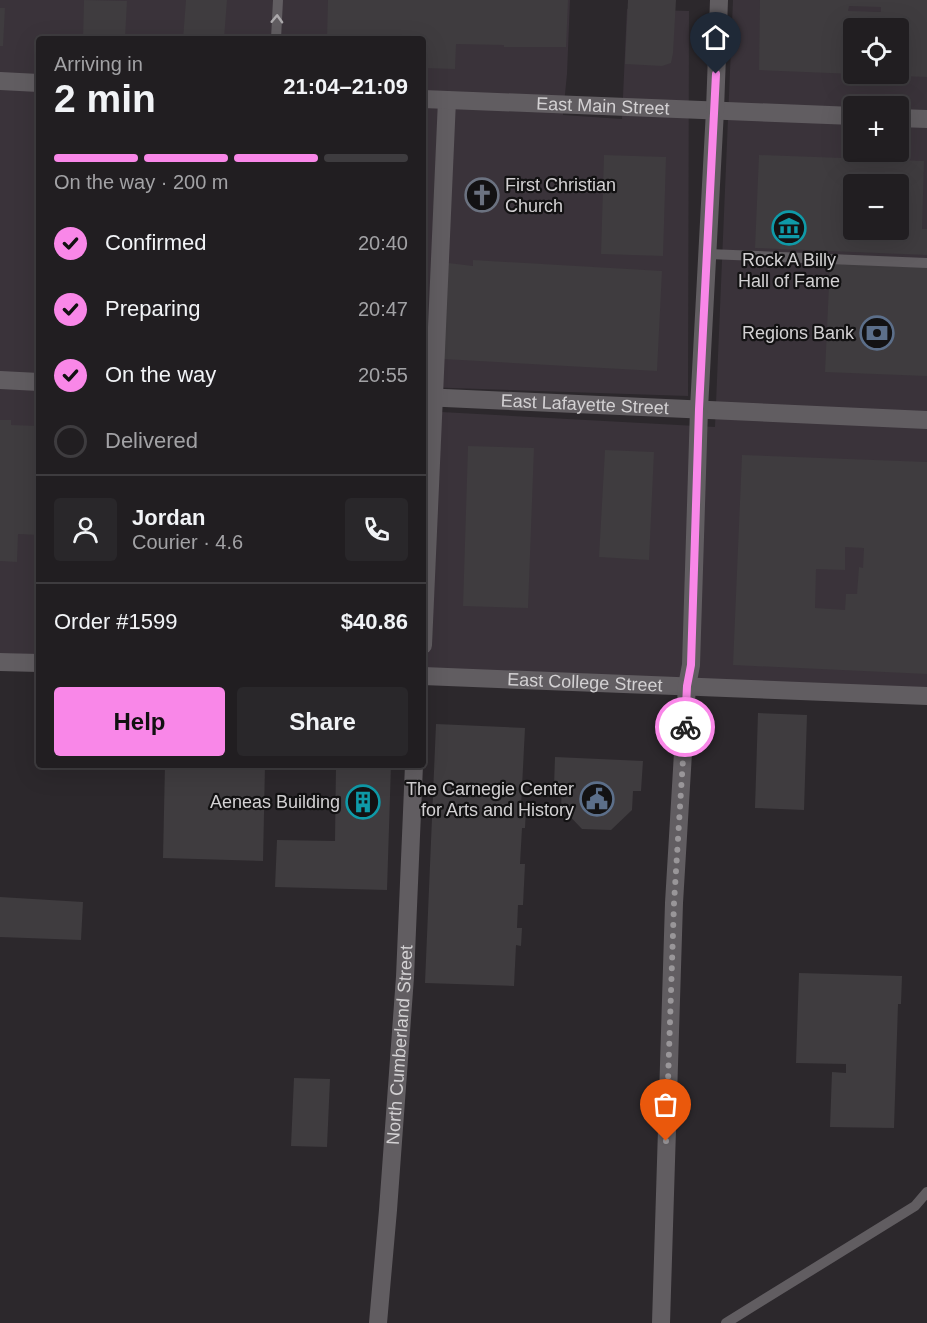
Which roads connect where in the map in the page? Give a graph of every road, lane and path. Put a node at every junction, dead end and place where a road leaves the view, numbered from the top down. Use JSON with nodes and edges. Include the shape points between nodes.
{"nodes":[{"id":1,"x":278,"y":0,"type":"edge"},
{"id":2,"x":719,"y":0,"type":"edge"},
{"id":3,"x":276,"y":36,"type":"edge"},
{"id":4,"x":0,"y":81,"type":"edge"},
{"id":5,"x":36,"y":83,"type":"edge"},
{"id":6,"x":426,"y":99,"type":"edge"},
{"id":7,"x":447,"y":100,"type":"junction"},
{"id":8,"x":715,"y":110,"type":"junction"},
{"id":9,"x":843,"y":116,"type":"edge"},
{"id":10,"x":909,"y":118,"type":"edge"},
{"id":11,"x":927,"y":119,"type":"edge"},
{"id":12,"x":708,"y":254,"type":"junction"},
{"id":13,"x":927,"y":263,"type":"edge"},
{"id":14,"x":0,"y":380,"type":"edge"},
{"id":15,"x":36,"y":382,"type":"edge"},
{"id":16,"x":428,"y":397,"type":"edge"},
{"id":17,"x":699,"y":409,"type":"junction"},
{"id":18,"x":927,"y":420,"type":"edge"},
{"id":19,"x":426,"y":496,"type":"edge"},
{"id":20,"x":0,"y":662,"type":"edge"},
{"id":21,"x":36,"y":663,"type":"edge"},
{"id":22,"x":426,"y":676,"type":"edge"},
{"id":23,"x":687,"y":686,"type":"junction"},
{"id":24,"x":927,"y":696,"type":"edge"},
{"id":25,"x":414,"y":768,"type":"edge"},
{"id":26,"x":927,"y":1192,"type":"edge"},
{"id":27,"x":378,"y":1323,"type":"edge"},
{"id":28,"x":662,"y":1323,"type":"edge"},
{"id":29,"x":726,"y":1323,"type":"edge"}],
"edges":[{"from":3,"to":1,"type":"lane","one_way":true},
{"from":2,"to":8,"type":"street"},
{"from":4,"to":5,"type":"street"},
{"from":6,"to":7,"type":"street","name":"East Main Street"},
{"from":7,"to":8,"type":"street","name":"East Main Street"},
{"from":7,"to":16,"type":"street"},
{"from":8,"to":9,"type":"street","name":"East Main Street"},
{"from":8,"to":12,"type":"street"},
{"from":10,"to":11,"type":"street"},
{"from":12,"to":13,"type":"lane"},
{"from":12,"to":17,"type":"street"},
{"from":14,"to":15,"type":"street"},
{"from":16,"to":17,"type":"street","name":"East Lafayette Street"},
{"from":16,"to":19,"type":"street"},
{"from":17,"to":18,"type":"street","name":"East Lafayette Street"},
{"from":17,"to":23,"type":"street","via":[[691,665]]},
{"from":20,"to":21,"type":"street"},
{"from":22,"to":23,"type":"street","name":"East College Street"},
{"from":23,"to":24,"type":"street","name":"East College Street"},
{"from":23,"to":28,"type":"street","via":[[674,903]]},
{"from":25,"to":27,"type":"street","name":"North Cumberland Street","via":[[405,977]]},
{"from":26,"to":29,"type":"lane","via":[[915,1206]]}]}
